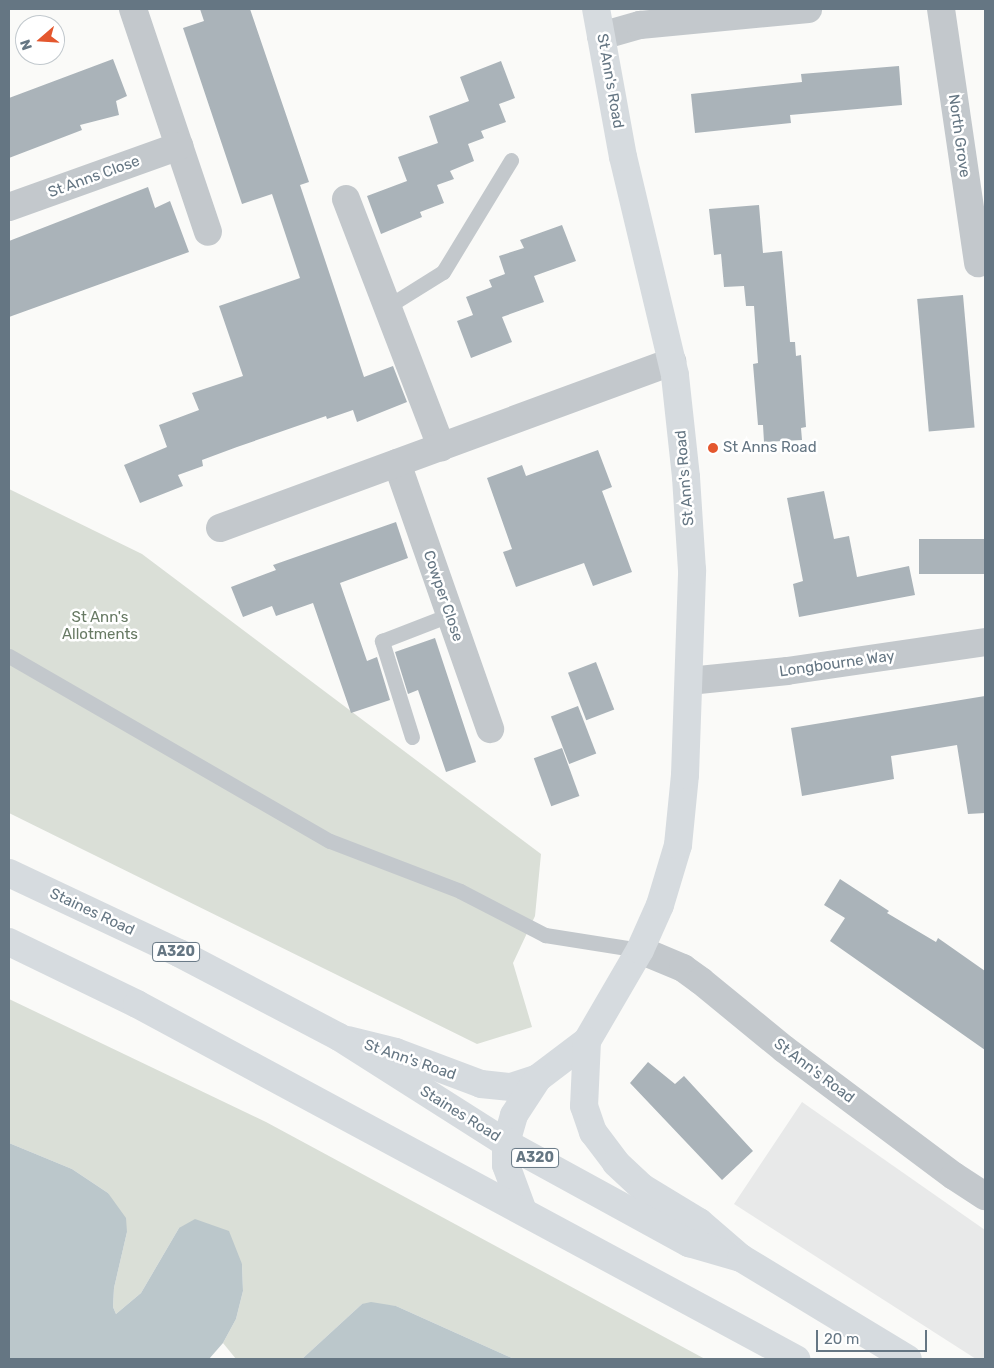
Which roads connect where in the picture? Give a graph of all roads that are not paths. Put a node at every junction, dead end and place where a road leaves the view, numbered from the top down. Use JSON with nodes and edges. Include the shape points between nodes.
{"nodes":[{"id":1,"x":133,"y":9,"type":"edge"},
{"id":2,"x":596,"y":9,"type":"edge"},
{"id":3,"x":808,"y":9,"type":"edge"},
{"id":4,"x":941,"y":9,"type":"edge"},
{"id":5,"x":602,"y":36,"type":"junction"},
{"id":6,"x":179,"y":146,"type":"junction"},
{"id":7,"x":511,"y":160,"type":"dead end"},
{"id":8,"x":346,"y":198,"type":"dead end"},
{"id":9,"x":977,"y":203,"type":"edge"},
{"id":10,"x":9,"y":207,"type":"edge"},
{"id":11,"x":208,"y":232,"type":"dead end"},
{"id":12,"x":978,"y":263,"type":"dead end"},
{"id":13,"x":390,"y":305,"type":"junction"},
{"id":14,"x":672,"y":362,"type":"junction"},
{"id":15,"x":441,"y":447,"type":"junction"},
{"id":16,"x":397,"y":463,"type":"junction"},
{"id":17,"x":220,"y":528,"type":"dead end"},
{"id":18,"x":449,"y":615,"type":"junction"},
{"id":19,"x":985,"y":642,"type":"edge"},
{"id":20,"x":9,"y":656,"type":"edge"},
{"id":21,"x":689,"y":681,"type":"junction"},
{"id":22,"x":490,"y":729,"type":"dead end"},
{"id":23,"x":412,"y":737,"type":"dead end"},
{"id":24,"x":9,"y":872,"type":"edge"},
{"id":25,"x":9,"y":942,"type":"edge"},
{"id":26,"x":640,"y":950,"type":"junction"},
{"id":27,"x":339,"y":1037,"type":"junction"},
{"id":28,"x":587,"y":1041,"type":"junction"},
{"id":29,"x":538,"y":1078,"type":"junction"},
{"id":30,"x":506,"y":1142,"type":"junction"},
{"id":31,"x":985,"y":1196,"type":"edge"},
{"id":32,"x":523,"y":1211,"type":"junction"},
{"id":33,"x":741,"y":1258,"type":"junction"},
{"id":34,"x":796,"y":1359,"type":"edge"},
{"id":35,"x":908,"y":1359,"type":"edge"}],
"edges":[{"from":1,"to":6,"type":"street"},
{"from":2,"to":5,"type":"main road","name":"St Ann's Road"},
{"from":3,"to":5,"type":"street","via":[[640,25]]},
{"from":4,"to":9,"type":"street","name":"North Grove"},
{"from":5,"to":14,"type":"main road","name":"St Ann's Road","via":[[624,157]]},
{"from":6,"to":10,"type":"street","name":"St Anns Close"},
{"from":6,"to":11,"type":"street"},
{"from":7,"to":13,"type":"lane","via":[[442,272]]},
{"from":8,"to":13,"type":"street"},
{"from":9,"to":12,"type":"street","name":"North Grove"},
{"from":13,"to":15,"type":"street"},
{"from":14,"to":15,"type":"street"},
{"from":14,"to":21,"type":"main road","name":"St Ann's Road","via":[[685,468],[692,570]]},
{"from":15,"to":16,"type":"street"},
{"from":16,"to":17,"type":"street"},
{"from":16,"to":18,"type":"street","name":"Cowper Close"},
{"from":18,"to":22,"type":"street","name":"Cowper Close"},
{"from":18,"to":23,"type":"lane","via":[[382,641]]},
{"from":19,"to":21,"type":"street","name":"Longbourne Way","via":[[787,671]]},
{"from":20,"to":26,"type":"lane","via":[[330,841],[460,891],[545,935]]},
{"from":21,"to":26,"type":"main road","name":"St Ann's Road","via":[[678,845],[660,905]]},
{"from":24,"to":27,"type":"main road","name":"Staines Road","number":"A320","via":[[179,953]]},
{"from":25,"to":32,"type":"main road","via":[[137,1004]]},
{"from":26,"to":28,"type":"main road","name":"St Ann's Road"},
{"from":26,"to":31,"type":"street","name":"St Ann's Road","via":[[683,968],[784,1049]]},
{"from":27,"to":29,"type":"main road","name":"St Ann's Road","via":[[396,1052],[481,1084],[512,1087]]},
{"from":27,"to":30,"type":"main road","name":"Staines Road","number":"A320"},
{"from":28,"to":29,"type":"main road","name":"St Ann's Road"},
{"from":28,"to":33,"type":"main road","name":"St Ann's Road","via":[[584,1106],[593,1132],[616,1163],[643,1188],[699,1222]]},
{"from":29,"to":30,"type":"main road","name":"St Ann's Road","via":[[514,1115]]},
{"from":30,"to":32,"type":"main road","name":"St Ann's Road","via":[[506,1165]]},
{"from":30,"to":33,"type":"main road","name":"Staines Road","number":"A320","via":[[689,1243]]},
{"from":32,"to":34,"type":"main road"},
{"from":33,"to":35,"type":"main road","name":"Staines Road","number":"A320"}]}
